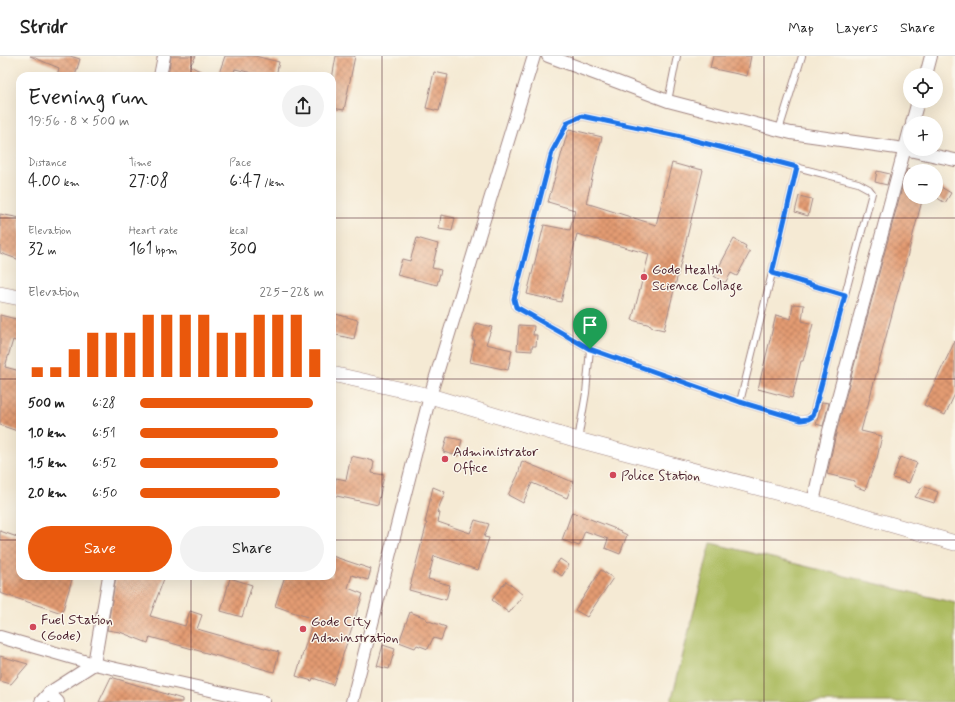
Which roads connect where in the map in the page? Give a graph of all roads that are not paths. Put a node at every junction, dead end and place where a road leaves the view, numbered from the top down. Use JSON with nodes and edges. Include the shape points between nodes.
{"nodes":[{"id":1,"x":164,"y":56,"type":"edge"},
{"id":2,"x":534,"y":56,"type":"edge"},
{"id":3,"x":548,"y":56,"type":"edge"},
{"id":4,"x":677,"y":56,"type":"edge"},
{"id":5,"x":802,"y":56,"type":"edge"},
{"id":6,"x":931,"y":56,"type":"edge"},
{"id":7,"x":928,"y":68,"type":"edge"},
{"id":8,"x":161,"y":72,"type":"edge"},
{"id":9,"x":668,"y":101,"type":"junction"},
{"id":10,"x":779,"y":130,"type":"junction"},
{"id":11,"x":903,"y":149,"type":"edge"},
{"id":12,"x":903,"y":153,"type":"edge"},
{"id":13,"x":936,"y":156,"type":"edge"},
{"id":14,"x":955,"y":160,"type":"edge"},
{"id":15,"x":797,"y":167,"type":"junction"},
{"id":16,"x":772,"y":273,"type":"junction"},
{"id":17,"x":0,"y":294,"type":"edge"},
{"id":18,"x":845,"y":295,"type":"junction"},
{"id":19,"x":16,"y":297,"type":"edge"},
{"id":20,"x":590,"y":349,"type":"junction"},
{"id":21,"x":336,"y":375,"type":"edge"},
{"id":22,"x":430,"y":396,"type":"junction"},
{"id":23,"x":740,"y":402,"type":"junction"},
{"id":24,"x":578,"y":440,"type":"junction"},
{"id":25,"x":813,"y":502,"type":"junction"},
{"id":26,"x":955,"y":543,"type":"edge"},
{"id":27,"x":108,"y":580,"type":"edge"},
{"id":28,"x":0,"y":637,"type":"edge"},
{"id":29,"x":94,"y":664,"type":"junction"},
{"id":30,"x":45,"y":698,"type":"edge"},
{"id":31,"x":58,"y":702,"type":"edge"},
{"id":32,"x":264,"y":702,"type":"edge"},
{"id":33,"x":352,"y":702,"type":"edge"}],
"edges":[{"from":1,"to":8,"type":"street"},
{"from":2,"to":22,"type":"street"},
{"from":3,"to":9,"type":"street"},
{"from":4,"to":9,"type":"lane"},
{"from":5,"to":10,"type":"lane"},
{"from":6,"to":7,"type":"street"},
{"from":9,"to":10,"type":"street"},
{"from":10,"to":11,"type":"street"},
{"from":12,"to":25,"type":"street","via":[[829,431]]},
{"from":13,"to":14,"type":"street"},
{"from":15,"to":16,"type":"lane"},
{"from":15,"to":18,"type":"lane","via":[[858,183],[872,193]]},
{"from":15,"to":20,"type":"lane","via":[[677,136],[582,116],[568,122],[552,152],[514,299],[516,307]]},
{"from":16,"to":18,"type":"lane"},
{"from":16,"to":23,"type":"lane"},
{"from":17,"to":19,"type":"street"},
{"from":18,"to":23,"type":"lane","via":[[813,416],[801,420]]},
{"from":20,"to":23,"type":"lane"},
{"from":20,"to":24,"type":"lane"},
{"from":21,"to":22,"type":"street"},
{"from":22,"to":24,"type":"street"},
{"from":22,"to":33,"type":"street"},
{"from":24,"to":25,"type":"street"},
{"from":25,"to":26,"type":"street"},
{"from":27,"to":29,"type":"street"},
{"from":28,"to":29,"type":"street"},
{"from":29,"to":30,"type":"street"},
{"from":29,"to":32,"type":"street"},
{"from":30,"to":31,"type":"street"}]}
